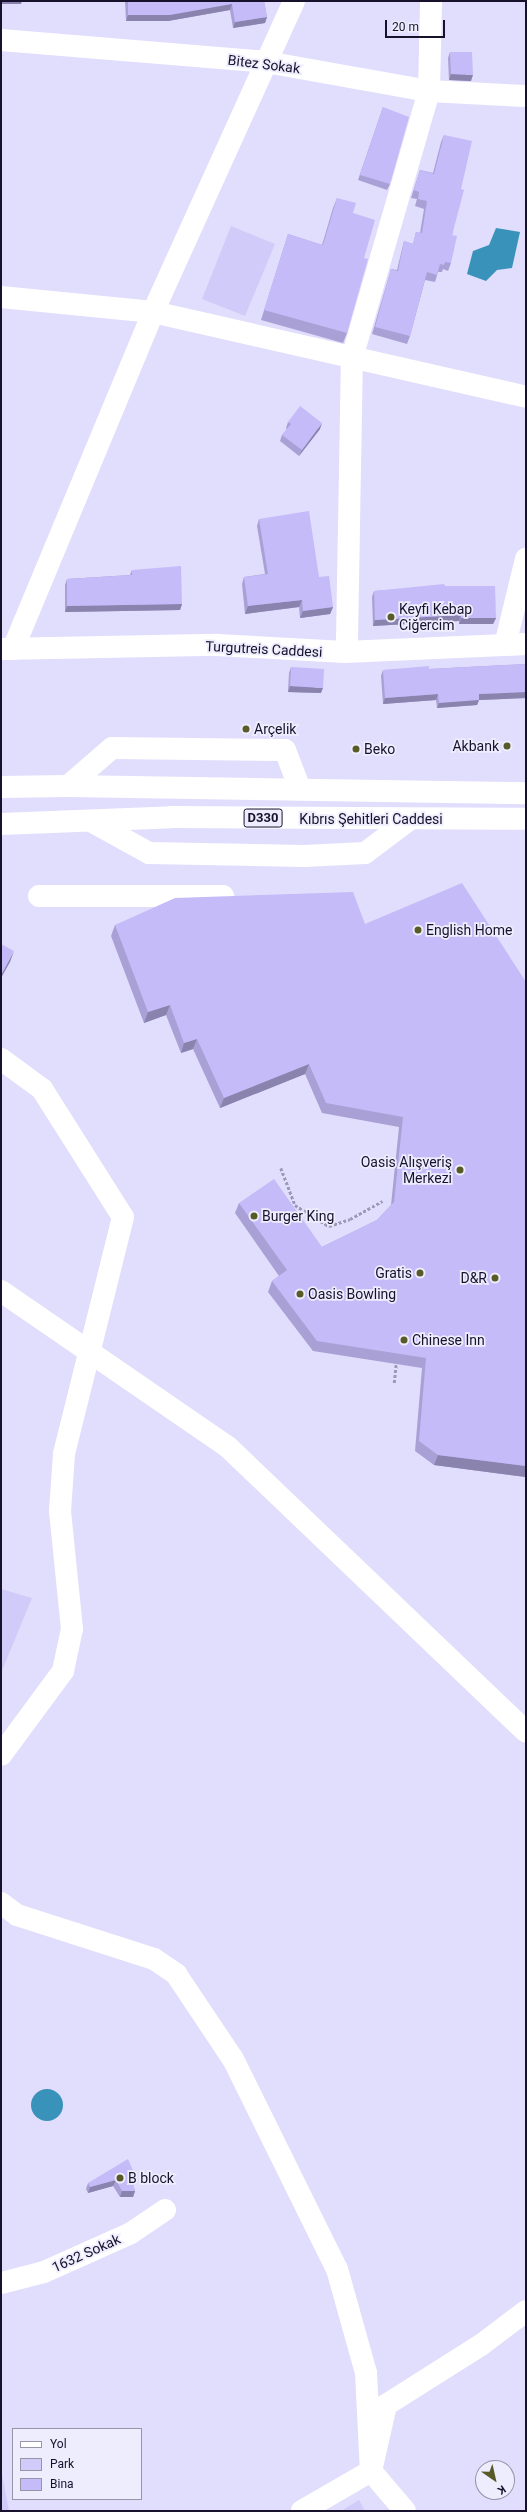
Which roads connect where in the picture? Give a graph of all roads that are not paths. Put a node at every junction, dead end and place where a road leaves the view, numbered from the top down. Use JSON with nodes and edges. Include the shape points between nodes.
{"nodes":[{"id":1,"x":294,"y":1,"type":"edge"},
{"id":2,"x":431,"y":1,"type":"edge"},
{"id":3,"x":1,"y":40,"type":"edge"},
{"id":4,"x":266,"y":62,"type":"junction"},
{"id":5,"x":429,"y":91,"type":"junction"},
{"id":6,"x":526,"y":96,"type":"edge"},
{"id":7,"x":1,"y":297,"type":"edge"},
{"id":8,"x":153,"y":312,"type":"junction"},
{"id":9,"x":352,"y":358,"type":"junction"},
{"id":10,"x":526,"y":397,"type":"edge"},
{"id":11,"x":526,"y":559,"type":"edge"},
{"id":12,"x":516,"y":645,"type":"edge"},
{"id":13,"x":7,"y":649,"type":"edge"},
{"id":14,"x":345,"y":652,"type":"junction"},
{"id":15,"x":68,"y":786,"type":"junction"},
{"id":16,"x":1,"y":787,"type":"edge"},
{"id":17,"x":300,"y":789,"type":"junction"},
{"id":18,"x":526,"y":792,"type":"edge"},
{"id":19,"x":526,"y":819,"type":"edge"},
{"id":20,"x":409,"y":820,"type":"junction"},
{"id":21,"x":91,"y":821,"type":"junction"},
{"id":22,"x":1,"y":824,"type":"edge"},
{"id":23,"x":39,"y":896,"type":"dead end"},
{"id":24,"x":222,"y":896,"type":"edge"},
{"id":25,"x":1,"y":1059,"type":"edge"},
{"id":26,"x":1,"y":1291,"type":"edge"},
{"id":27,"x":89,"y":1353,"type":"junction"},
{"id":28,"x":526,"y":1732,"type":"edge"},
{"id":29,"x":1,"y":1755,"type":"edge"},
{"id":30,"x":1,"y":1903,"type":"edge"},
{"id":31,"x":165,"y":2210,"type":"dead end"},
{"id":32,"x":1,"y":2283,"type":"edge"},
{"id":33,"x":526,"y":2311,"type":"edge"},
{"id":34,"x":371,"y":2471,"type":"junction"},
{"id":35,"x":302,"y":2511,"type":"edge"},
{"id":36,"x":405,"y":2511,"type":"edge"}],
"edges":[{"from":1,"to":4,"type":"main road"},
{"from":2,"to":5,"type":"main road"},
{"from":3,"to":4,"type":"main road","name":"Bitez Sokak"},
{"from":4,"to":5,"type":"main road","name":"Bitez Sokak"},
{"from":4,"to":8,"type":"main road"},
{"from":5,"to":6,"type":"main road","name":"Bitez Sokak"},
{"from":5,"to":9,"type":"main road"},
{"from":7,"to":8,"type":"main road"},
{"from":8,"to":9,"type":"main road"},
{"from":8,"to":13,"type":"main road"},
{"from":9,"to":10,"type":"main road"},
{"from":9,"to":14,"type":"main road"},
{"from":11,"to":12,"type":"main road"},
{"from":12,"to":14,"type":"main road","name":"Turgutreis Caddesi"},
{"from":13,"to":14,"type":"main road","name":"Turgutreis Caddesi","via":[[217,645]]},
{"from":15,"to":16,"type":"main road","name":"Kıbrıs Şehitleri Caddesi","number":"D330"},
{"from":15,"to":17,"type":"main road","name":"Kıbrıs Şehitleri Caddesi","number":"D330"},
{"from":15,"to":17,"type":"main road","via":[[112,748],[285,750]]},
{"from":17,"to":18,"type":"main road","name":"Kıbrıs Şehitleri Caddesi","number":"D330"},
{"from":19,"to":20,"type":"main road","name":"Kıbrıs Şehitleri Caddesi","number":"D330"},
{"from":20,"to":21,"type":"main road","name":"Kıbrıs Şehitleri Caddesi","number":"D330","via":[[172,817]]},
{"from":20,"to":21,"type":"main road","via":[[365,853],[304,856],[149,853]]},
{"from":21,"to":22,"type":"main road","name":"Kıbrıs Şehitleri Caddesi","number":"D330"},
{"from":23,"to":24,"type":"main road"},
{"from":25,"to":27,"type":"main road","via":[[42,1089],[123,1217]]},
{"from":26,"to":27,"type":"main road"},
{"from":27,"to":28,"type":"main road","via":[[228,1447]]},
{"from":27,"to":29,"type":"main road","via":[[64,1454],[60,1511],[72,1629],[63,1671]]},
{"from":30,"to":34,"type":"main road","via":[[17,1915],[154,1959],[176,1974],[233,2059],[337,2269],[366,2374]]},
{"from":31,"to":32,"type":"main road","name":"1632 Sokak","via":[[131,2233],[44,2272]]},
{"from":33,"to":34,"type":"main road","via":[[481,2345],[386,2405]]},
{"from":34,"to":35,"type":"main road"},
{"from":34,"to":36,"type":"main road"}]}
